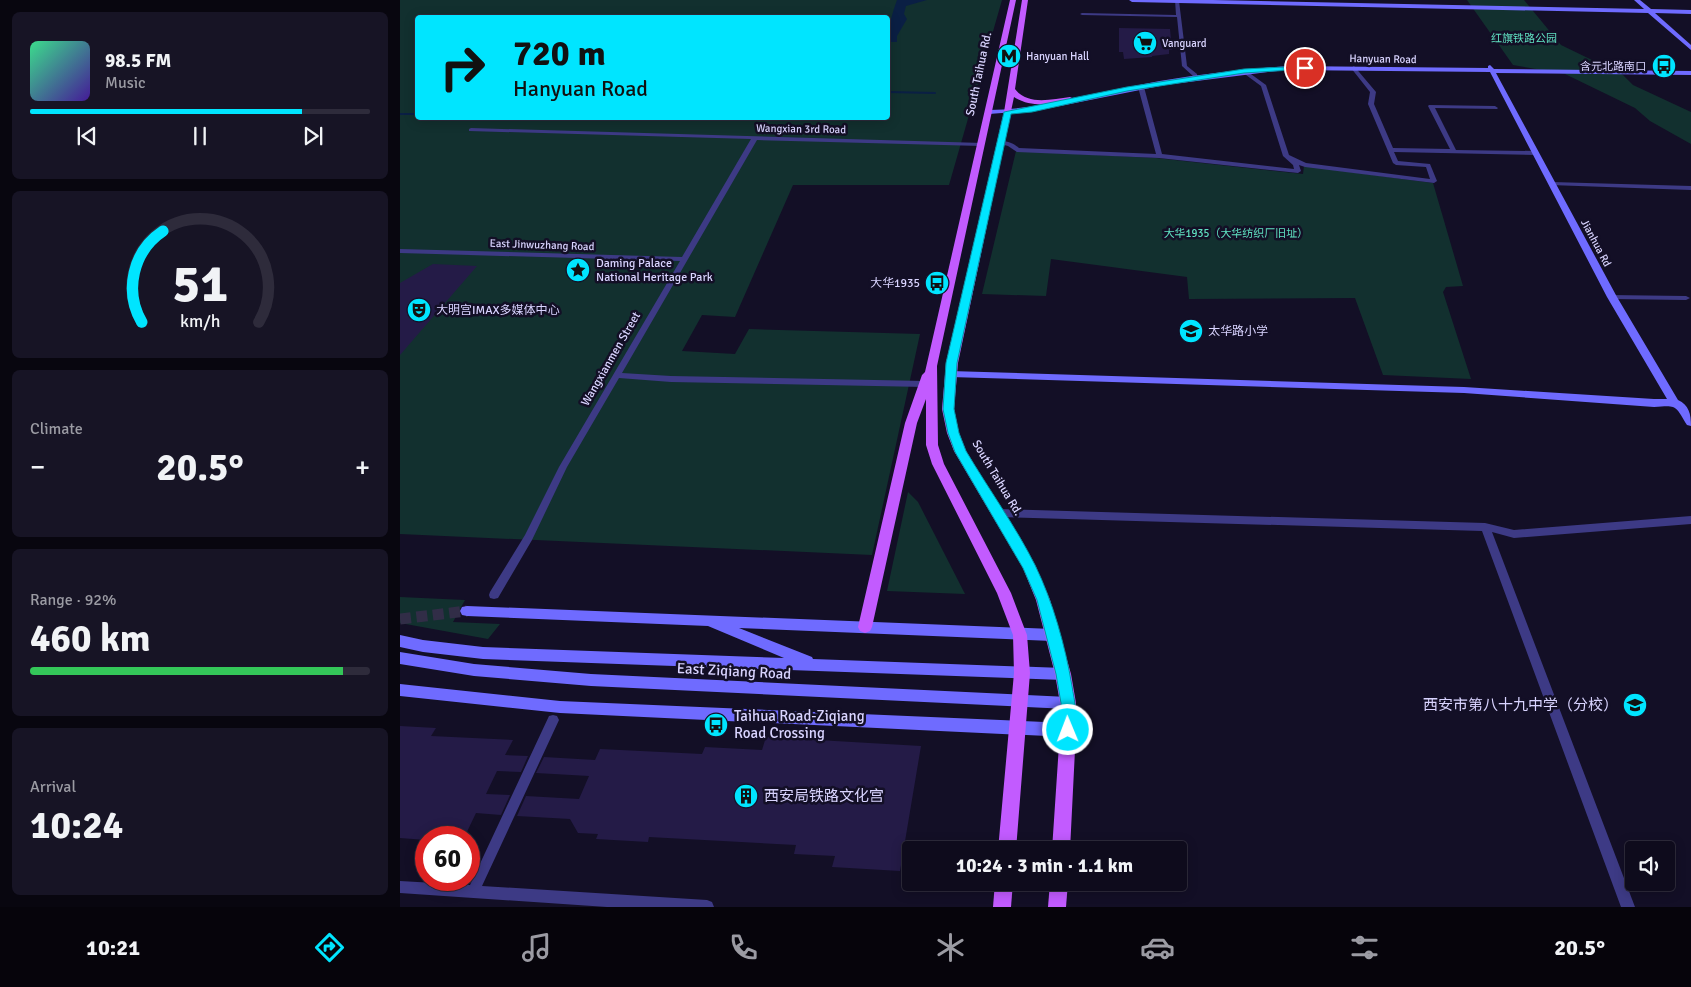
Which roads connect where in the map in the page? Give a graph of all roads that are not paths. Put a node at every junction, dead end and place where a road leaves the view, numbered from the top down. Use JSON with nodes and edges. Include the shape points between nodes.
{"nodes":[{"id":1,"x":1013,"y":0,"type":"edge"},
{"id":2,"x":1026,"y":0,"type":"edge"},
{"id":3,"x":1132,"y":0,"type":"edge"},
{"id":4,"x":1637,"y":0,"type":"edge"},
{"id":5,"x":1177,"y":1,"type":"edge"},
{"id":6,"x":1312,"y":2,"type":"edge"},
{"id":7,"x":1649,"y":11,"type":"junction"},
{"id":8,"x":1691,"y":12,"type":"edge"},
{"id":9,"x":1082,"y":14,"type":"dead end"},
{"id":10,"x":1178,"y":16,"type":"junction"},
{"id":11,"x":1691,"y":48,"type":"edge"},
{"id":12,"x":1354,"y":68,"type":"junction"},
{"id":13,"x":1491,"y":69,"type":"junction"},
{"id":14,"x":1244,"y":71,"type":"junction"},
{"id":15,"x":1691,"y":72,"type":"edge"},
{"id":16,"x":1195,"y":75,"type":"junction"},
{"id":17,"x":1141,"y":87,"type":"junction"},
{"id":18,"x":1011,"y":88,"type":"junction"},
{"id":19,"x":1070,"y":99,"type":"junction"},
{"id":20,"x":1495,"y":108,"type":"dead end"},
{"id":21,"x":989,"y":110,"type":"junction"},
{"id":22,"x":1008,"y":111,"type":"junction"},
{"id":23,"x":471,"y":130,"type":"dead end"},
{"id":24,"x":755,"y":138,"type":"junction"},
{"id":25,"x":1000,"y":143,"type":"junction"},
{"id":26,"x":981,"y":144,"type":"junction"},
{"id":27,"x":1392,"y":150,"type":"junction"},
{"id":28,"x":1454,"y":151,"type":"junction"},
{"id":29,"x":1536,"y":153,"type":"junction"},
{"id":30,"x":1159,"y":156,"type":"junction"},
{"id":31,"x":1286,"y":156,"type":"junction"},
{"id":32,"x":1552,"y":184,"type":"junction"},
{"id":33,"x":1691,"y":188,"type":"edge"},
{"id":34,"x":400,"y":251,"type":"edge"},
{"id":35,"x":684,"y":259,"type":"junction"},
{"id":36,"x":1612,"y":297,"type":"junction"},
{"id":37,"x":1686,"y":298,"type":"dead end"},
{"id":38,"x":931,"y":366,"type":"junction"},
{"id":39,"x":950,"y":374,"type":"junction"},
{"id":40,"x":616,"y":375,"type":"junction"},
{"id":41,"x":925,"y":384,"type":"junction"},
{"id":42,"x":1674,"y":402,"type":"junction"},
{"id":43,"x":1691,"y":422,"type":"edge"},
{"id":44,"x":998,"y":512,"type":"junction"},
{"id":45,"x":1691,"y":520,"type":"edge"},
{"id":46,"x":1485,"y":527,"type":"junction"},
{"id":47,"x":494,"y":595,"type":"dead end"},
{"id":48,"x":467,"y":611,"type":"tunnel mouth"},
{"id":49,"x":706,"y":620,"type":"junction"},
{"id":50,"x":865,"y":627,"type":"junction"},
{"id":51,"x":1020,"y":635,"type":"junction"},
{"id":52,"x":1052,"y":636,"type":"junction"},
{"id":53,"x":400,"y":640,"type":"edge"},
{"id":54,"x":400,"y":658,"type":"edge"},
{"id":55,"x":816,"y":665,"type":"junction"},
{"id":56,"x":1022,"y":673,"type":"junction"},
{"id":57,"x":1063,"y":674,"type":"junction"},
{"id":58,"x":400,"y":690,"type":"edge"},
{"id":59,"x":1020,"y":702,"type":"junction"},
{"id":60,"x":1068,"y":703,"type":"junction"},
{"id":61,"x":553,"y":720,"type":"dead end"},
{"id":62,"x":1017,"y":728,"type":"junction"},
{"id":63,"x":1068,"y":730,"type":"junction"},
{"id":64,"x":1008,"y":841,"type":"edge"},
{"id":65,"x":1062,"y":841,"type":"edge"},
{"id":66,"x":400,"y":887,"type":"edge"},
{"id":67,"x":1003,"y":891,"type":"edge"},
{"id":68,"x":1058,"y":891,"type":"edge"},
{"id":69,"x":473,"y":892,"type":"junction"},
{"id":70,"x":707,"y":907,"type":"edge"},
{"id":71,"x":1002,"y":907,"type":"edge"},
{"id":72,"x":1057,"y":907,"type":"edge"},
{"id":73,"x":1628,"y":907,"type":"edge"}],
"edges":[{"from":1,"to":21,"type":"main road","name":"South Taihua Rd."},
{"from":2,"to":18,"type":"main road","name":"South Taihua Rd."},
{"from":3,"to":5,"type":"street"},
{"from":4,"to":7,"type":"street"},
{"from":5,"to":6,"type":"street"},
{"from":5,"to":10,"type":"street"},
{"from":6,"to":7,"type":"street"},
{"from":7,"to":8,"type":"street"},
{"from":7,"to":11,"type":"street"},
{"from":9,"to":10,"type":"street"},
{"from":10,"to":16,"type":"street","via":[[1185,66]]},
{"from":12,"to":13,"type":"street","name":"Hanyuan Road"},
{"from":12,"to":14,"type":"street","name":"Hanyuan Road"},
{"from":12,"to":27,"type":"street","via":[[1373,92],[1371,104]]},
{"from":13,"to":15,"type":"street","name":"Hanyuan Road"},
{"from":13,"to":16,"type":"street","name":"Hanyuan Road","via":[[1286,64]]},
{"from":13,"to":29,"type":"street","name":"Jianhua Rd"},
{"from":14,"to":17,"type":"street","name":"Hanyuan Road"},
{"from":14,"to":31,"type":"street","via":[[1263,85]]},
{"from":16,"to":19,"type":"street","name":"Hanyuan Road"},
{"from":17,"to":22,"type":"street","name":"Hanyuan Road","via":[[1032,110]]},
{"from":17,"to":30,"type":"street"},
{"from":18,"to":19,"type":"main road","via":[[1017,97],[1030,101]]},
{"from":18,"to":22,"type":"main road","name":"South Taihua Rd."},
{"from":19,"to":22,"type":"street","name":"Hanyuan Road"},
{"from":20,"to":28,"type":"street","via":[[1431,106]]},
{"from":21,"to":22,"type":"street","name":"Hanyuan Road"},
{"from":21,"to":26,"type":"main road","name":"South Taihua Rd."},
{"from":22,"to":25,"type":"main road","name":"South Taihua Rd."},
{"from":23,"to":24,"type":"street","name":"Wangxian 3rd Road"},
{"from":24,"to":26,"type":"street","name":"Wangxian 3rd Road"},
{"from":24,"to":35,"type":"street","name":"Wangxianmen Street"},
{"from":25,"to":30,"type":"street","via":[[1010,144],[1017,150]]},
{"from":25,"to":39,"type":"main road","name":"South Taihua Rd."},
{"from":26,"to":38,"type":"main road","name":"South Taihua Rd."},
{"from":27,"to":28,"type":"street"},
{"from":27,"to":31,"type":"street","via":[[1396,163],[1428,166],[1434,181],[1305,165]]},
{"from":28,"to":29,"type":"street"},
{"from":29,"to":32,"type":"street","name":"Jianhua Rd"},
{"from":30,"to":31,"type":"street","via":[[1298,171],[1296,164]]},
{"from":32,"to":33,"type":"street"},
{"from":32,"to":36,"type":"street","name":"Jianhua Rd"},
{"from":34,"to":35,"type":"street","name":"East Jinwuzhang Road"},
{"from":35,"to":40,"type":"street","name":"Wangxianmen Street"},
{"from":36,"to":37,"type":"street"},
{"from":36,"to":42,"type":"street","name":"Jianhua Rd"},
{"from":38,"to":41,"type":"main road"},
{"from":38,"to":51,"type":"main road","name":"South Taihua Rd.","via":[[932,445],[938,464],[1004,593]]},
{"from":39,"to":42,"type":"street","via":[[1464,390]]},
{"from":39,"to":44,"type":"main road","name":"South Taihua Rd.","via":[[948,409],[953,433],[960,452]]},
{"from":40,"to":41,"type":"street"},
{"from":40,"to":47,"type":"street","name":"Wangxianmen Street"},
{"from":41,"to":50,"type":"main road","via":[[911,423]]},
{"from":42,"to":43,"type":"street","name":"Jianhua Rd","via":[[1680,405]]},
{"from":44,"to":46,"type":"street"},
{"from":44,"to":52,"type":"main road","name":"South Taihua Rd.","via":[[1029,566],[1043,600]]},
{"from":45,"to":46,"type":"street","via":[[1514,534]]},
{"from":46,"to":73,"type":"street"},
{"from":48,"to":49,"type":"street"},
{"from":49,"to":50,"type":"street"},
{"from":49,"to":55,"type":"street"},
{"from":50,"to":51,"type":"street"},
{"from":51,"to":52,"type":"street"},
{"from":51,"to":56,"type":"main road","name":"South Taihua Rd."},
{"from":52,"to":57,"type":"main road","name":"South Taihua Rd."},
{"from":53,"to":55,"type":"street","name":"East Ziqiang Road","via":[[423,646],[483,652]]},
{"from":54,"to":59,"type":"street","name":"East Ziqiang Road","via":[[474,670],[591,680]]},
{"from":55,"to":56,"type":"street","name":"East Ziqiang Road"},
{"from":56,"to":57,"type":"street","name":"East Ziqiang Road"},
{"from":56,"to":59,"type":"main road","name":"South Taihua Rd."},
{"from":57,"to":60,"type":"main road","name":"South Taihua Rd."},
{"from":58,"to":62,"type":"street","via":[[560,707]]},
{"from":59,"to":60,"type":"street","name":"East Ziqiang Road"},
{"from":59,"to":62,"type":"main road","name":"South Taihua Rd."},
{"from":60,"to":63,"type":"main road","name":"South Taihua Rd."},
{"from":61,"to":69,"type":"street"},
{"from":62,"to":63,"type":"street"},
{"from":62,"to":64,"type":"main road","name":"South Taihua Rd."},
{"from":63,"to":65,"type":"main road","name":"South Taihua Rd."},
{"from":66,"to":69,"type":"street"},
{"from":67,"to":71,"type":"main road"},
{"from":68,"to":72,"type":"main road"},
{"from":69,"to":70,"type":"street"}]}
